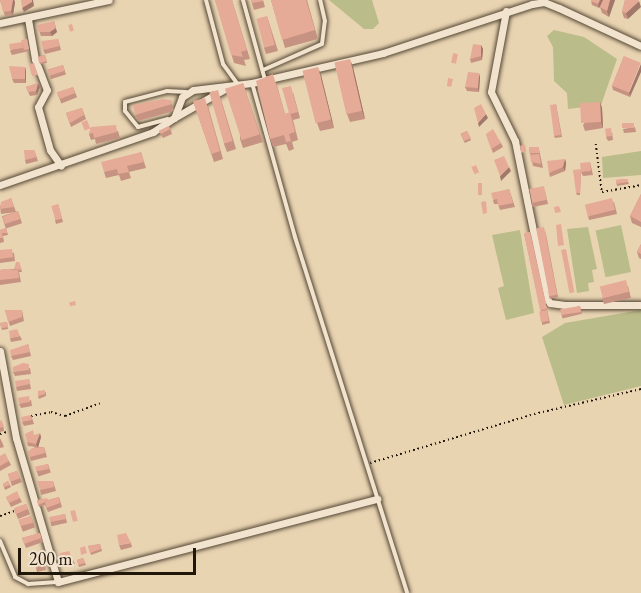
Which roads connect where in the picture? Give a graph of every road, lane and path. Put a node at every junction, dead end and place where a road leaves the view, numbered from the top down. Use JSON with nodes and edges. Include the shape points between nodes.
{"nodes":[{"id":1,"x":109,"y":0,"type":"edge"},
{"id":2,"x":206,"y":0,"type":"edge"},
{"id":3,"x":243,"y":0,"type":"edge"},
{"id":4,"x":320,"y":0,"type":"edge"},
{"id":5,"x":560,"y":4,"type":"edge"},
{"id":6,"x":506,"y":11,"type":"junction"},
{"id":7,"x":28,"y":19,"type":"junction"},
{"id":8,"x":0,"y":22,"type":"edge"},
{"id":9,"x":641,"y":46,"type":"edge"},
{"id":10,"x":263,"y":70,"type":"junction"},
{"id":11,"x":265,"y":80,"type":"junction"},
{"id":12,"x":252,"y":83,"type":"junction"},
{"id":13,"x":234,"y":86,"type":"junction"},
{"id":14,"x":193,"y":90,"type":"junction"},
{"id":15,"x":174,"y":118,"type":"junction"},
{"id":16,"x":596,"y":144,"type":"dead end"},
{"id":17,"x":61,"y":166,"type":"junction"},
{"id":18,"x":0,"y":185,"type":"edge"},
{"id":19,"x":641,"y":185,"type":"edge"},
{"id":20,"x":602,"y":192,"type":"junction"},
{"id":21,"x":600,"y":202,"type":"edge"},
{"id":22,"x":641,"y":306,"type":"edge"},
{"id":23,"x":0,"y":351,"type":"edge"},
{"id":24,"x":641,"y":389,"type":"edge"},
{"id":25,"x":100,"y":403,"type":"dead end"},
{"id":26,"x":12,"y":419,"type":"junction"},
{"id":27,"x":14,"y":429,"type":"junction"},
{"id":28,"x":0,"y":434,"type":"edge"},
{"id":29,"x":367,"y":465,"type":"junction"},
{"id":30,"x":377,"y":499,"type":"junction"},
{"id":31,"x":35,"y":503,"type":"junction"},
{"id":32,"x":0,"y":516,"type":"edge"},
{"id":33,"x":0,"y":541,"type":"edge"},
{"id":34,"x":58,"y":582,"type":"junction"},
{"id":35,"x":407,"y":593,"type":"edge"}],
"edges":[{"from":1,"to":7,"type":"street"},
{"from":2,"to":13,"type":"lane","via":[[223,64]]},
{"from":3,"to":10,"type":"lane"},
{"from":4,"to":10,"type":"lane","via":[[325,21],[322,44]]},
{"from":5,"to":6,"type":"street","via":[[544,3]]},
{"from":5,"to":9,"type":"street"},
{"from":6,"to":11,"type":"street","via":[[383,53]]},
{"from":6,"to":22,"type":"street","via":[[491,92],[514,141],[547,299],[565,305]]},
{"from":7,"to":8,"type":"street"},
{"from":7,"to":17,"type":"street","via":[[34,59],[47,90],[39,107],[50,150]]},
{"from":10,"to":11,"type":"lane"},
{"from":11,"to":12,"type":"street"},
{"from":12,"to":13,"type":"street"},
{"from":12,"to":29,"type":"lane","via":[[275,170]]},
{"from":13,"to":14,"type":"street"},
{"from":13,"to":15,"type":"street"},
{"from":14,"to":15,"type":"street","via":[[182,97]]},
{"from":14,"to":15,"type":"lane","via":[[167,91],[125,102],[125,111],[138,127]]},
{"from":15,"to":17,"type":"street","via":[[153,132]]},
{"from":16,"to":20,"type":"path"},
{"from":17,"to":18,"type":"street"},
{"from":19,"to":20,"type":"path"},
{"from":20,"to":21,"type":"path"},
{"from":23,"to":26,"type":"street"},
{"from":24,"to":29,"type":"path","via":[[534,414]]},
{"from":25,"to":26,"type":"path","via":[[65,416],[51,412]]},
{"from":26,"to":27,"type":"street"},
{"from":27,"to":28,"type":"path"},
{"from":27,"to":31,"type":"street"},
{"from":29,"to":30,"type":"lane"},
{"from":30,"to":34,"type":"street"},
{"from":30,"to":35,"type":"lane"},
{"from":31,"to":32,"type":"path"},
{"from":31,"to":34,"type":"street"},
{"from":33,"to":34,"type":"lane","via":[[15,578],[28,584]]}]}
